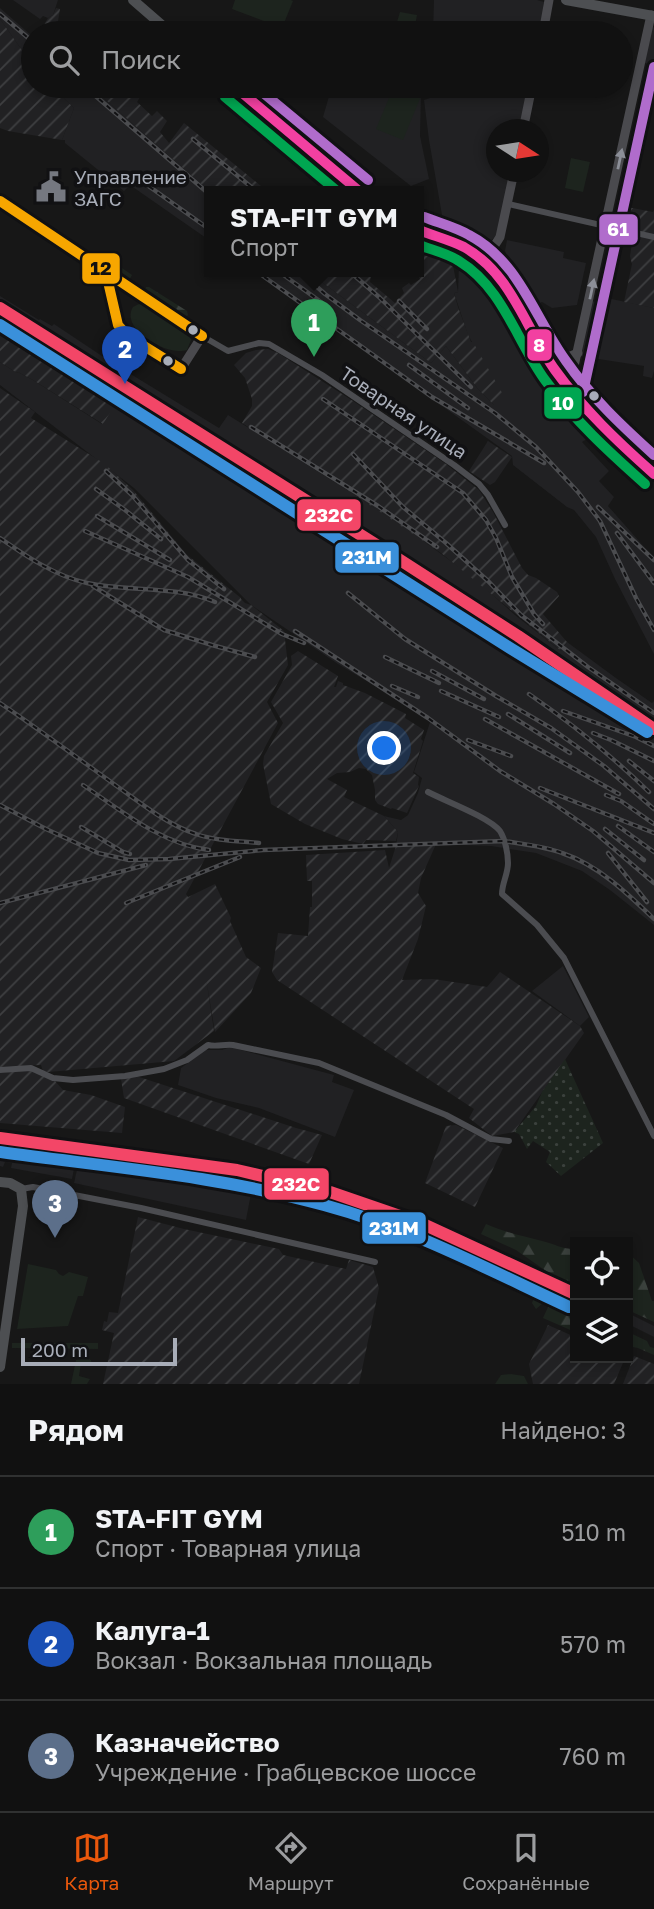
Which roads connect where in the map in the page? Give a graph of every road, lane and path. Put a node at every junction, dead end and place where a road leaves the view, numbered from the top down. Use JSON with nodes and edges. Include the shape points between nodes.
{"nodes":[{"id":1,"x":133,"y":0,"type":"edge"},
{"id":2,"x":549,"y":0,"type":"edge"},
{"id":3,"x":566,"y":0,"type":"edge"},
{"id":4,"x":653,"y":16,"type":"edge"},
{"id":5,"x":158,"y":21,"type":"edge"},
{"id":6,"x":545,"y":21,"type":"edge"},
{"id":7,"x":248,"y":98,"type":"edge"},
{"id":8,"x":530,"y":98,"type":"edge"},
{"id":9,"x":525,"y":119,"type":"edge"},
{"id":10,"x":512,"y":182,"type":"edge"},
{"id":11,"x":353,"y":186,"type":"edge"},
{"id":12,"x":0,"y":201,"type":"edge"},
{"id":13,"x":508,"y":204,"type":"junction"},
{"id":14,"x":605,"y":226,"type":"junction"},
{"id":15,"x":424,"y":232,"type":"edge"},
{"id":16,"x":654,"y":237,"type":"edge"},
{"id":17,"x":484,"y":262,"type":"junction"},
{"id":18,"x":106,"y":273,"type":"junction"},
{"id":19,"x":202,"y":336,"type":"junction"},
{"id":20,"x":578,"y":353,"type":"junction"},
{"id":21,"x":551,"y":365,"type":"junction"},
{"id":22,"x":569,"y":389,"type":"junction"},
{"id":23,"x":654,"y":474,"type":"edge"},
{"id":24,"x":505,"y":526,"type":"dead end"},
{"id":25,"x":428,"y":792,"type":"dead end"},
{"id":26,"x":0,"y":1070,"type":"edge"},
{"id":27,"x":654,"y":1136,"type":"edge"},
{"id":28,"x":509,"y":1141,"type":"dead end"},
{"id":29,"x":0,"y":1182,"type":"edge"},
{"id":30,"x":21,"y":1189,"type":"junction"},
{"id":31,"x":374,"y":1262,"type":"dead end"},
{"id":32,"x":0,"y":1367,"type":"edge"}],
"edges":[{"from":1,"to":5,"type":"main road"},
{"from":2,"to":6,"type":"street"},
{"from":3,"to":4,"type":"main road"},
{"from":14,"to":4,"type":"street","one_way":true},
{"from":7,"to":11,"type":"main road"},
{"from":8,"to":9,"type":"street"},
{"from":10,"to":13,"type":"street"},
{"from":12,"to":18,"type":"street"},
{"from":13,"to":14,"type":"street"},
{"from":13,"to":17,"type":"street","via":[[500,237]]},
{"from":14,"to":16,"type":"street"},
{"from":20,"to":14,"type":"street","one_way":true},
{"from":15,"to":17,"type":"main road","via":[[469,250]]},
{"from":17,"to":21,"type":"main road","via":[[513,295]]},
{"from":18,"to":19,"type":"street"},
{"from":18,"to":19,"type":"street","via":[[118,325],[128,336],[181,369]]},
{"from":19,"to":24,"type":"street","name":"Товарная улица","via":[[228,351],[269,344],[322,375],[479,484]]},
{"from":20,"to":21,"type":"street"},
{"from":20,"to":22,"type":"street"},
{"from":21,"to":22,"type":"main road"},
{"from":22,"to":23,"type":"main road"},
{"from":25,"to":27,"type":"street","via":[[500,832],[508,862],[502,894],[537,925],[564,958]]},
{"from":26,"to":28,"type":"street","via":[[31,1068],[53,1078],[73,1080],[125,1076],[164,1069],[208,1045],[233,1045],[319,1063],[446,1115],[491,1139]]},
{"from":29,"to":30,"type":"main road"},
{"from":30,"to":31,"type":"street","via":[[141,1208]]},
{"from":30,"to":32,"type":"main road","via":[[23,1206]]}]}
